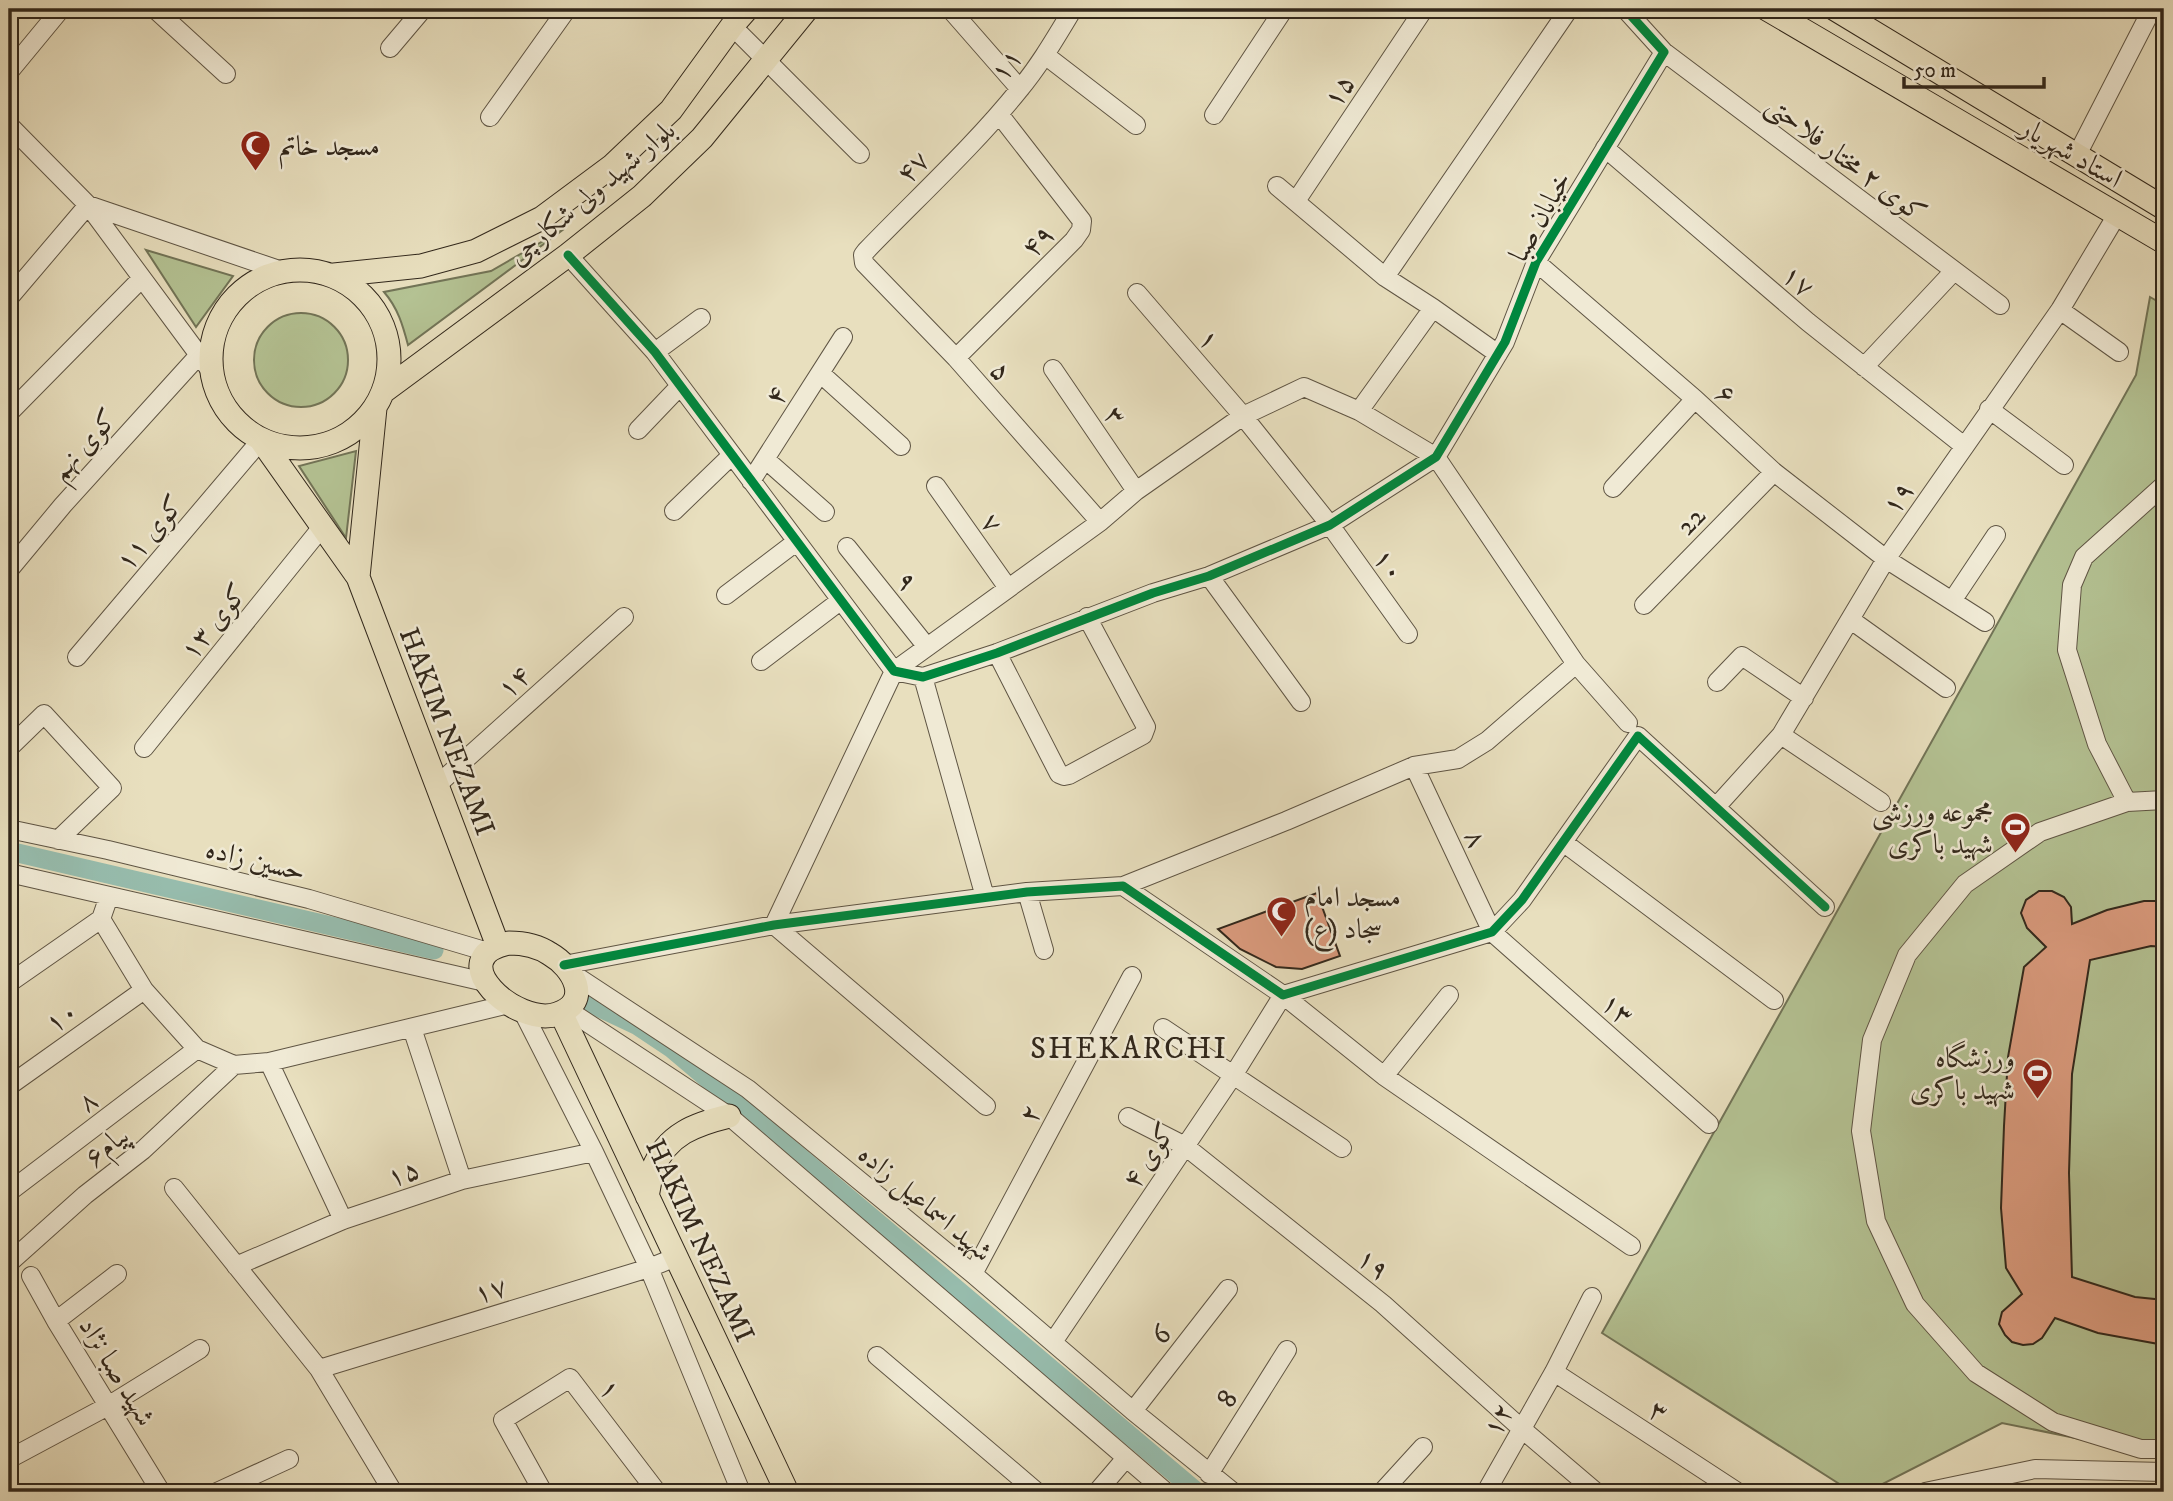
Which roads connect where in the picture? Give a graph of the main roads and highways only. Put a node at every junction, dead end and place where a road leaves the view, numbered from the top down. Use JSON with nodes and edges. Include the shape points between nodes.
{"nodes":[{"id":1,"x":807,"y":9,"type":"edge"},
{"id":2,"x":1767,"y":9,"type":"edge"},
{"id":3,"x":1835,"y":9,"type":"edge"},
{"id":4,"x":740,"y":17,"type":"edge"},
{"id":5,"x":2164,"y":208,"type":"edge"},
{"id":6,"x":2164,"y":242,"type":"edge"},
{"id":7,"x":334,"y":275,"type":"junction"},
{"id":8,"x":380,"y":400,"type":"junction"},
{"id":9,"x":261,"y":440,"type":"junction"},
{"id":10,"x":358,"y":577,"type":"junction"},
{"id":11,"x":493,"y":949,"type":"junction"},
{"id":12,"x":564,"y":1012,"type":"junction"},
{"id":13,"x":729,"y":1116,"type":"road end"},
{"id":14,"x":647,"y":1196,"type":"junction"},
{"id":15,"x":787,"y":1492,"type":"edge"}],
"edges":[{"from":1,"to":8,"type":"main road","name":"بلوار شهید ولی شکارچی","via":[[702,138],[642,196]]},
{"from":2,"to":6,"type":"main road","name":"استاد شهریار"},
{"from":3,"to":5,"type":"main road","name":"استاد شهریار"},
{"from":4,"to":7,"type":"main road","via":[[671,110],[612,166],[542,218],[476,251],[421,266]]},
{"from":7,"to":8,"type":"main road","via":[[358,290],[376,311],[387,336],[390,364]]},
{"from":7,"to":9,"type":"main road","via":[[308,269],[256,280],[235,296],[219,318],[204,362],[228,414]]},
{"from":8,"to":9,"type":"main road","via":[[358,427],[337,441],[312,448],[286,448]]},
{"from":8,"to":10,"type":"main road","name":"HAKIM NEZAMI"},
{"from":9,"to":10,"type":"main road","name":"HAKIM NEZAMI"},
{"from":10,"to":11,"type":"main road","name":"HAKIM NEZAMI"},
{"from":11,"to":12,"type":"main road","via":[[482,968],[489,989],[532,1014]]},
{"from":11,"to":12,"type":"main road","via":[[517,943],[548,952],[567,969],[577,989],[575,1002]]},
{"from":12,"to":14,"type":"main road","name":"HAKIM NEZAMI"},
{"from":13,"to":14,"type":"main road","via":[[701,1122],[666,1147],[653,1169]]},
{"from":14,"to":15,"type":"main road","name":"HAKIM NEZAMI"}]}
